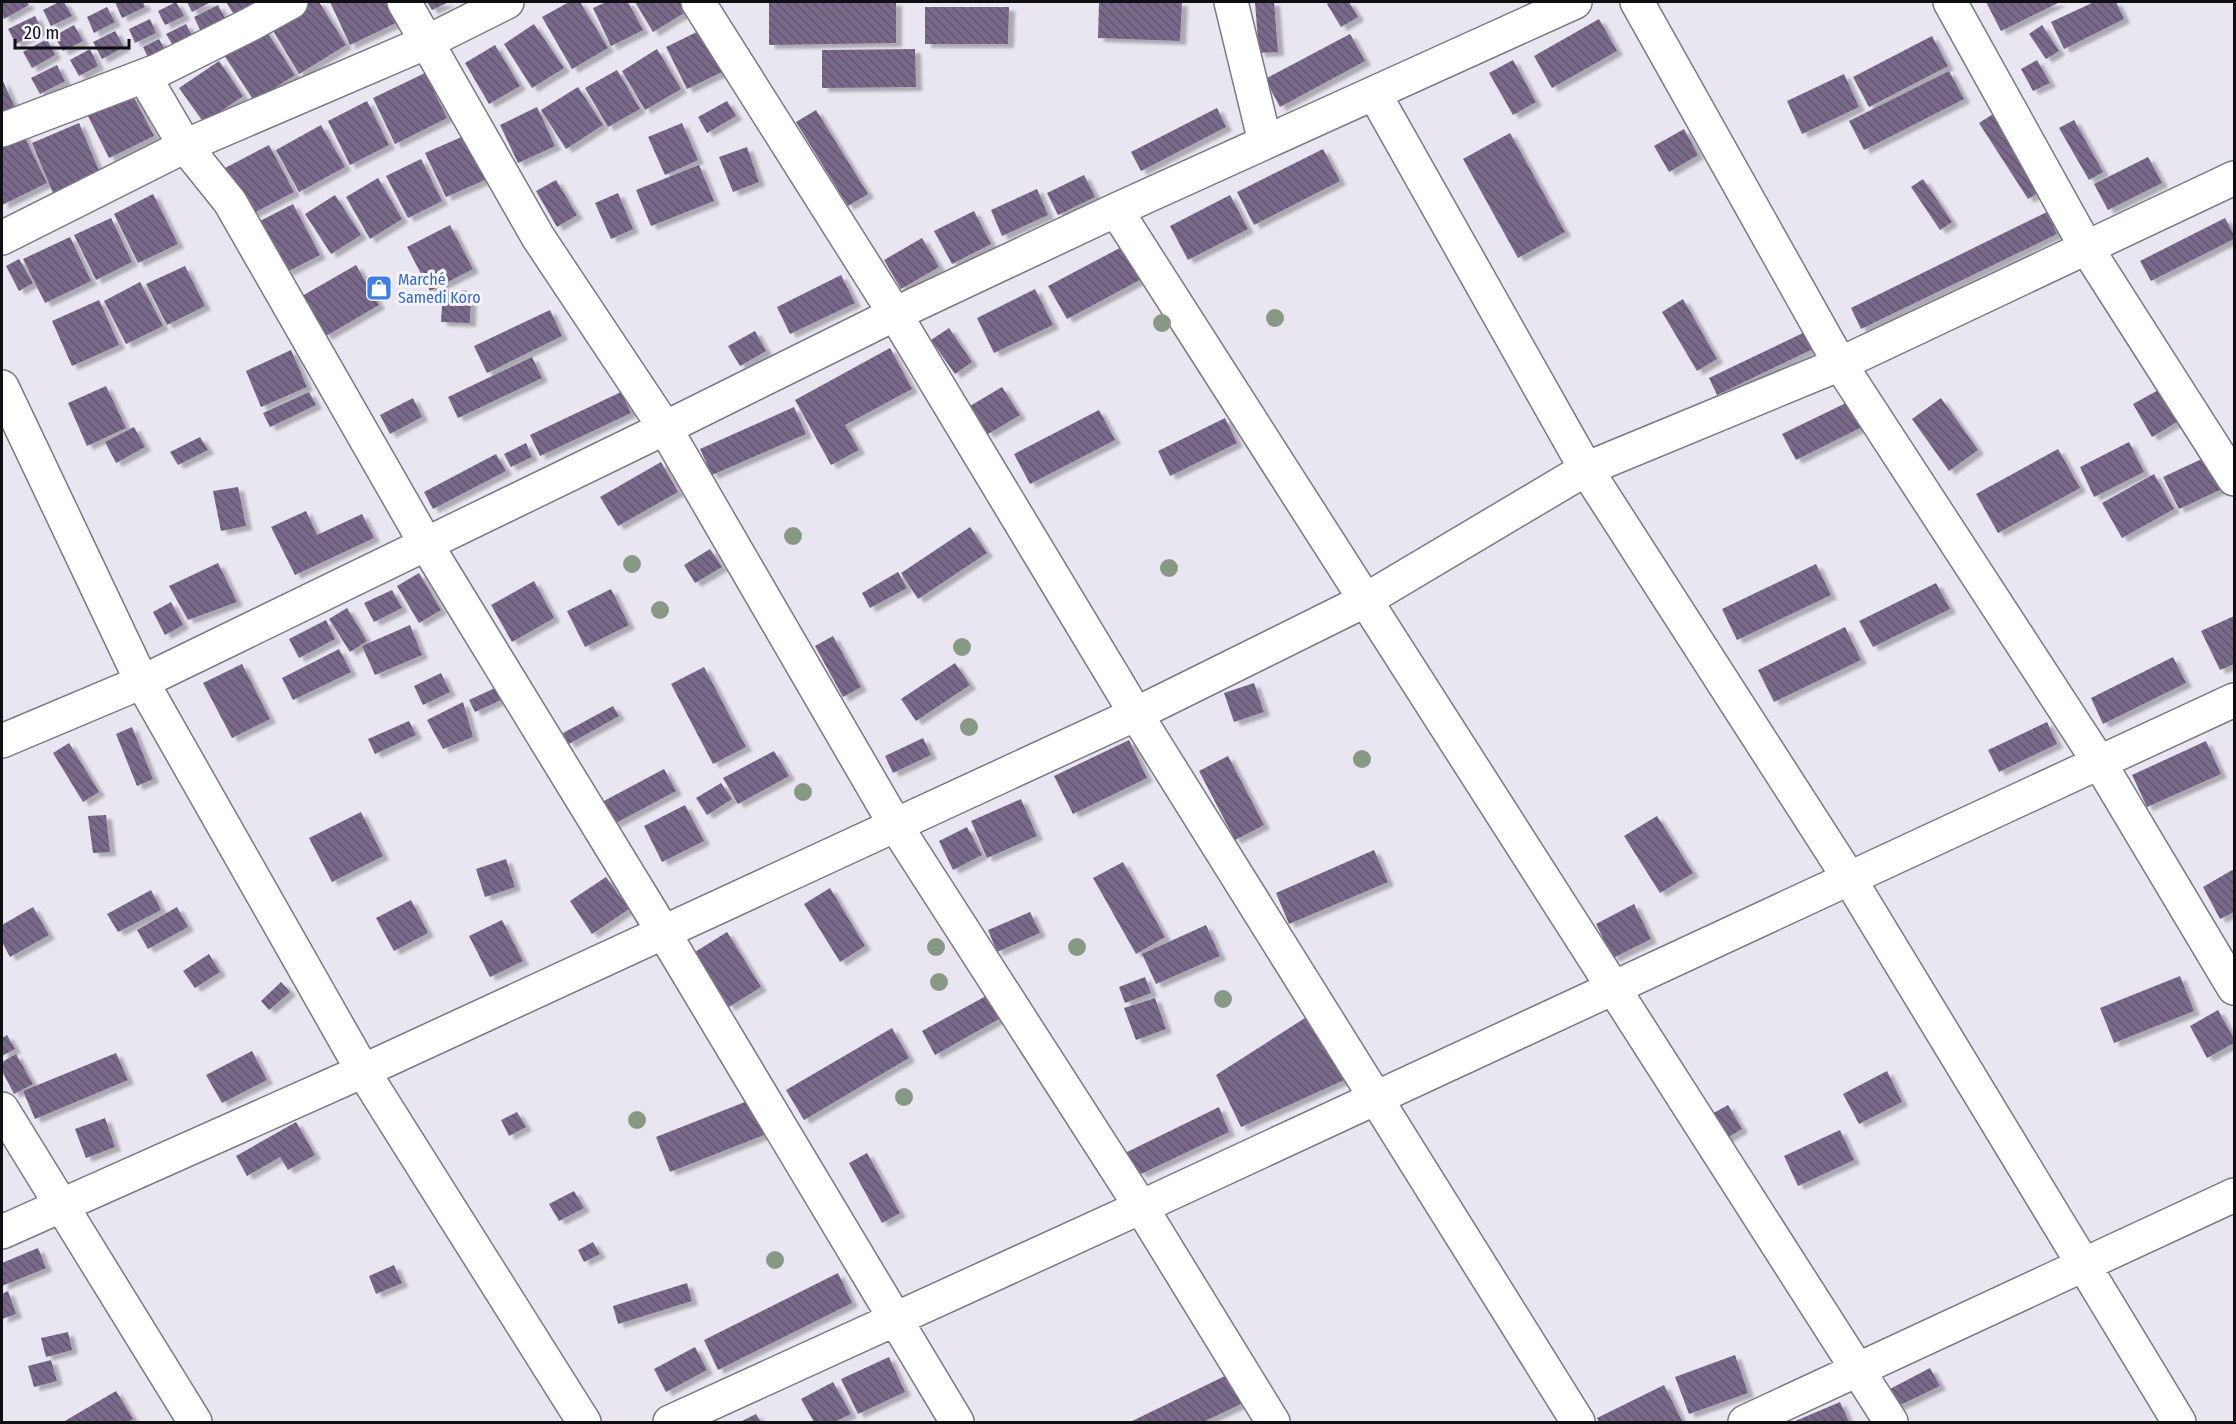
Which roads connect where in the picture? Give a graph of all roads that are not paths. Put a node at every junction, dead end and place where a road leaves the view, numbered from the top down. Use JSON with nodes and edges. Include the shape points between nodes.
{"nodes":[{"id":1,"x":291,"y":2,"type":"edge"},
{"id":2,"x":404,"y":2,"type":"edge"},
{"id":3,"x":507,"y":2,"type":"edge"},
{"id":4,"x":698,"y":2,"type":"edge"},
{"id":5,"x":1231,"y":2,"type":"edge"},
{"id":6,"x":1575,"y":2,"type":"edge"},
{"id":7,"x":1637,"y":2,"type":"edge"},
{"id":8,"x":1950,"y":2,"type":"edge"},
{"id":9,"x":427,"y":42,"type":"junction"},
{"id":10,"x":144,"y":76,"type":"junction"},
{"id":11,"x":1374,"y":93,"type":"junction"},
{"id":12,"x":2,"y":130,"type":"edge"},
{"id":13,"x":1265,"y":142,"type":"junction"},
{"id":14,"x":185,"y":147,"type":"junction"},
{"id":15,"x":2235,"y":178,"type":"edge"},
{"id":16,"x":1116,"y":210,"type":"junction"},
{"id":17,"x":2,"y":238,"type":"edge"},
{"id":18,"x":2086,"y":247,"type":"junction"},
{"id":19,"x":895,"y":314,"type":"junction"},
{"id":20,"x":1840,"y":364,"type":"junction"},
{"id":21,"x":2,"y":387,"type":"edge"},
{"id":22,"x":665,"y":429,"type":"junction"},
{"id":23,"x":1586,"y":469,"type":"junction"},
{"id":24,"x":2235,"y":479,"type":"edge"},
{"id":25,"x":426,"y":544,"type":"junction"},
{"id":26,"x":1364,"y":601,"type":"junction"},
{"id":27,"x":142,"y":682,"type":"junction"},
{"id":28,"x":2235,"y":700,"type":"edge"},
{"id":29,"x":1136,"y":714,"type":"junction"},
{"id":30,"x":2,"y":741,"type":"edge"},
{"id":31,"x":2099,"y":762,"type":"junction"},
{"id":32,"x":896,"y":826,"type":"junction"},
{"id":33,"x":1849,"y":878,"type":"junction"},
{"id":34,"x":664,"y":933,"type":"junction"},
{"id":35,"x":2235,"y":987,"type":"edge"},
{"id":36,"x":1612,"y":988,"type":"junction"},
{"id":37,"x":363,"y":1071,"type":"junction"},
{"id":38,"x":1377,"y":1097,"type":"junction"},
{"id":39,"x":2,"y":1109,"type":"edge"},
{"id":40,"x":2235,"y":1195,"type":"edge"},
{"id":41,"x":60,"y":1204,"type":"junction"},
{"id":42,"x":1141,"y":1208,"type":"junction"},
{"id":43,"x":2,"y":1232,"type":"edge"},
{"id":44,"x":2084,"y":1265,"type":"junction"},
{"id":45,"x":894,"y":1320,"type":"junction"},
{"id":46,"x":1858,"y":1370,"type":"junction"},
{"id":47,"x":195,"y":1422,"type":"edge"},
{"id":48,"x":584,"y":1422,"type":"edge"},
{"id":49,"x":670,"y":1422,"type":"edge"},
{"id":50,"x":957,"y":1422,"type":"edge"},
{"id":51,"x":1273,"y":1422,"type":"edge"},
{"id":52,"x":1578,"y":1422,"type":"edge"},
{"id":53,"x":1745,"y":1422,"type":"edge"},
{"id":54,"x":1891,"y":1422,"type":"edge"},
{"id":55,"x":2179,"y":1422,"type":"edge"}],
"edges":[{"from":1,"to":10,"type":"street"},
{"from":2,"to":9,"type":"street"},
{"from":3,"to":9,"type":"street"},
{"from":4,"to":19,"type":"street"},
{"from":5,"to":13,"type":"street"},
{"from":6,"to":11,"type":"street"},
{"from":7,"to":20,"type":"street"},
{"from":8,"to":18,"type":"street"},
{"from":9,"to":14,"type":"street"},
{"from":9,"to":22,"type":"street","via":[[538,237]]},
{"from":10,"to":12,"type":"street"},
{"from":10,"to":14,"type":"street"},
{"from":11,"to":13,"type":"street"},
{"from":11,"to":23,"type":"street"},
{"from":13,"to":16,"type":"street"},
{"from":14,"to":17,"type":"street"},
{"from":14,"to":25,"type":"street","via":[[230,202]]},
{"from":15,"to":18,"type":"street"},
{"from":16,"to":19,"type":"street"},
{"from":16,"to":26,"type":"street"},
{"from":18,"to":20,"type":"street"},
{"from":18,"to":24,"type":"street"},
{"from":19,"to":22,"type":"street"},
{"from":19,"to":29,"type":"street"},
{"from":20,"to":23,"type":"street"},
{"from":20,"to":31,"type":"street"},
{"from":21,"to":27,"type":"street"},
{"from":22,"to":25,"type":"street"},
{"from":22,"to":32,"type":"street"},
{"from":23,"to":26,"type":"street"},
{"from":23,"to":33,"type":"street"},
{"from":25,"to":27,"type":"street"},
{"from":25,"to":34,"type":"street"},
{"from":26,"to":29,"type":"street"},
{"from":26,"to":36,"type":"street"},
{"from":27,"to":30,"type":"street"},
{"from":27,"to":37,"type":"street"},
{"from":28,"to":31,"type":"street"},
{"from":29,"to":32,"type":"street"},
{"from":29,"to":38,"type":"street"},
{"from":31,"to":33,"type":"street"},
{"from":31,"to":35,"type":"street"},
{"from":32,"to":34,"type":"street"},
{"from":32,"to":42,"type":"street"},
{"from":33,"to":36,"type":"street"},
{"from":33,"to":44,"type":"street"},
{"from":34,"to":37,"type":"street"},
{"from":34,"to":45,"type":"street"},
{"from":36,"to":38,"type":"street"},
{"from":36,"to":46,"type":"street"},
{"from":37,"to":41,"type":"street"},
{"from":37,"to":48,"type":"street"},
{"from":38,"to":42,"type":"street"},
{"from":38,"to":52,"type":"street"},
{"from":39,"to":41,"type":"street"},
{"from":40,"to":44,"type":"street"},
{"from":41,"to":43,"type":"street"},
{"from":41,"to":47,"type":"street"},
{"from":42,"to":45,"type":"street"},
{"from":42,"to":51,"type":"street"},
{"from":44,"to":46,"type":"street"},
{"from":44,"to":55,"type":"street"},
{"from":45,"to":49,"type":"street"},
{"from":45,"to":50,"type":"street"},
{"from":46,"to":53,"type":"street"},
{"from":46,"to":54,"type":"street"}]}
